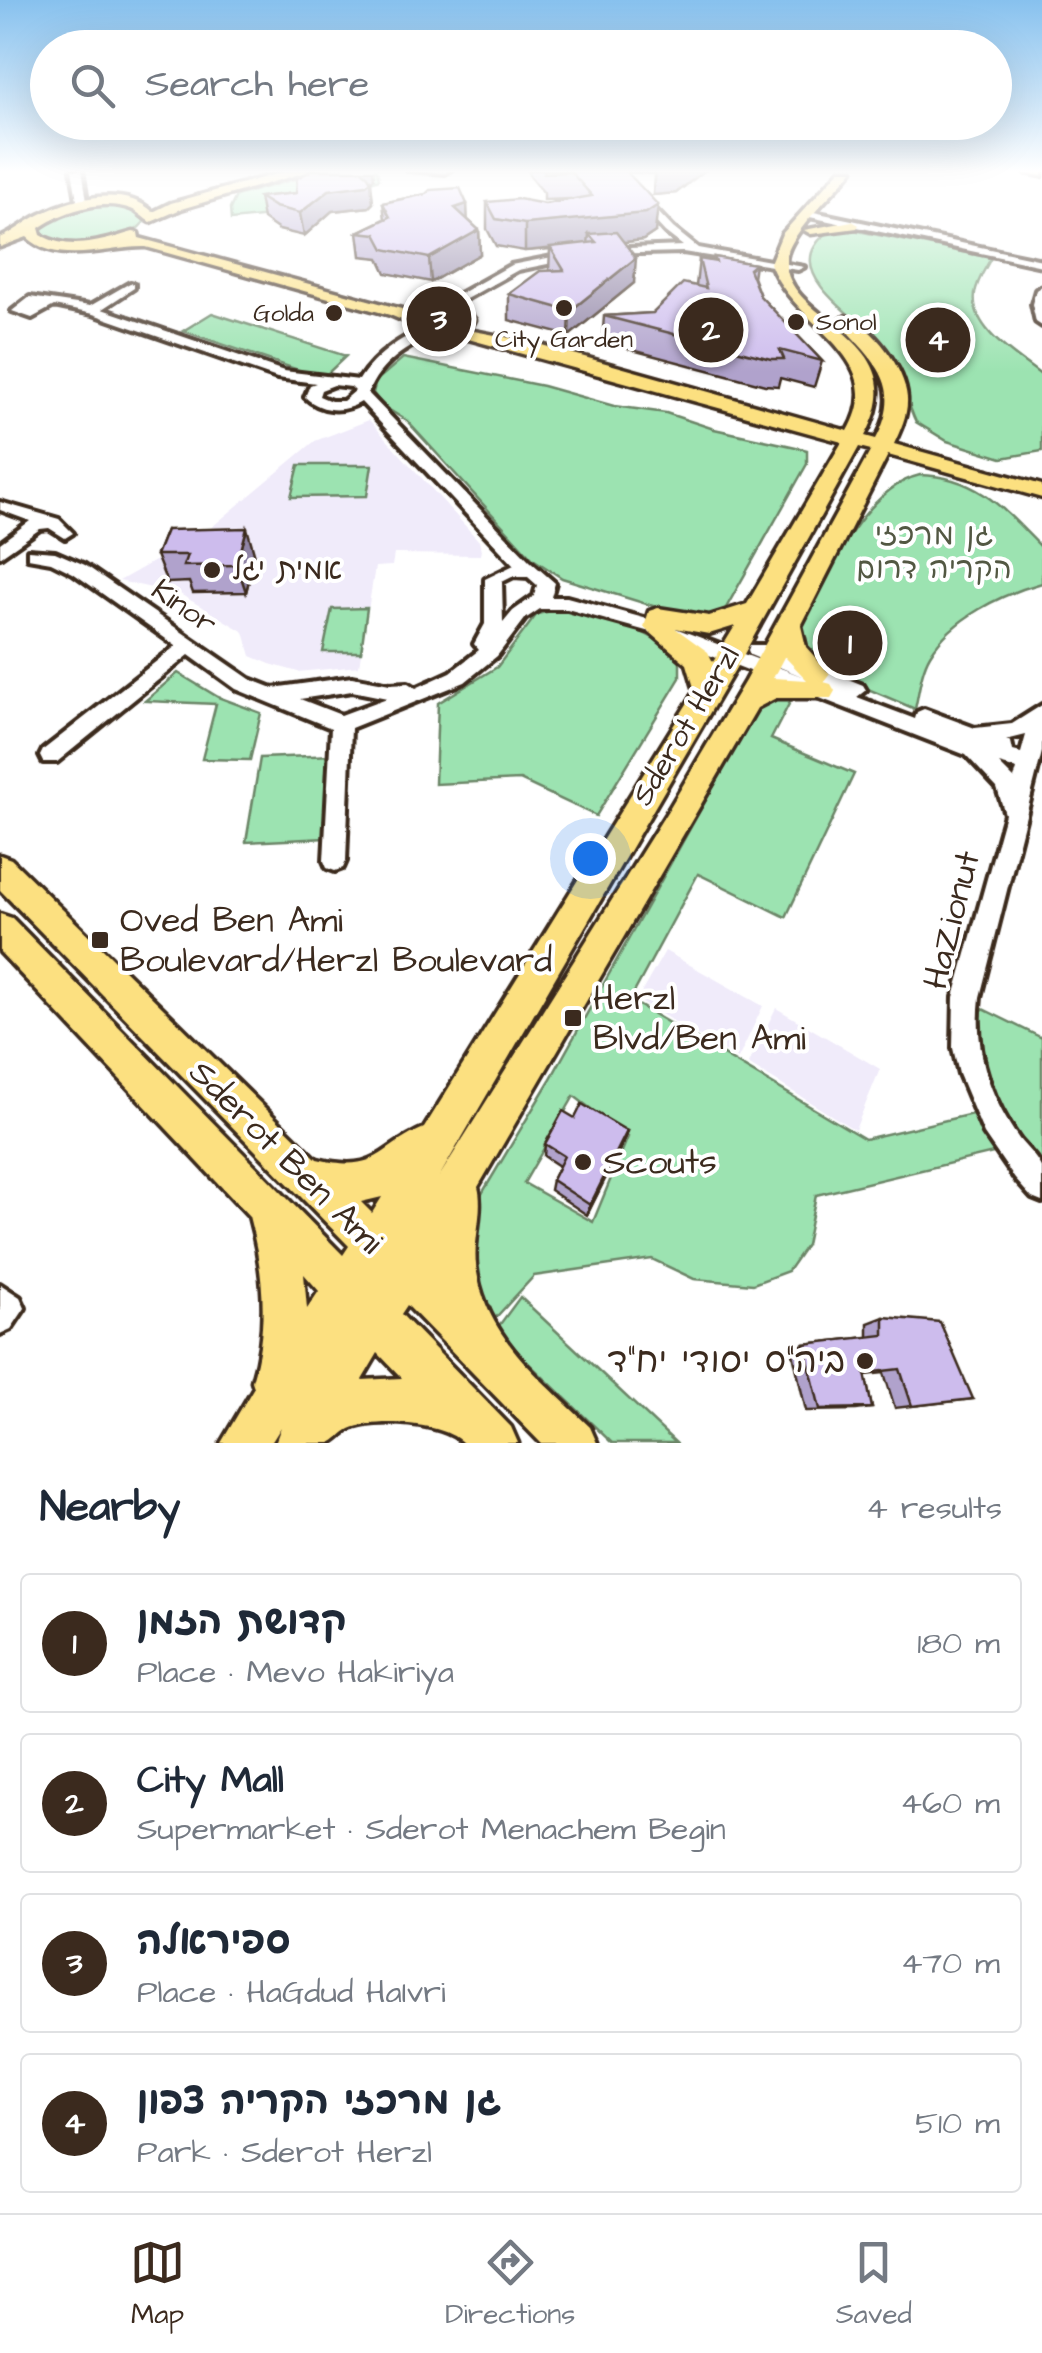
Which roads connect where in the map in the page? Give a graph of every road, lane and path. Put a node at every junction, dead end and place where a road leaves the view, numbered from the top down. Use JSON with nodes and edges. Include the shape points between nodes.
{"nodes":[{"id":1,"x":33,"y":237,"type":"edge"},
{"id":2,"x":42,"y":237,"type":"edge"},
{"id":3,"x":124,"y":237,"type":"edge"},
{"id":4,"x":156,"y":237,"type":"edge"},
{"id":5,"x":662,"y":237,"type":"edge"},
{"id":6,"x":677,"y":237,"type":"edge"},
{"id":7,"x":806,"y":237,"type":"edge"},
{"id":8,"x":923,"y":237,"type":"edge"},
{"id":9,"x":681,"y":241,"type":"junction"},
{"id":10,"x":116,"y":242,"type":"junction"},
{"id":11,"x":655,"y":245,"type":"junction"},
{"id":12,"x":0,"y":246,"type":"edge"},
{"id":13,"x":700,"y":251,"type":"junction"},
{"id":14,"x":597,"y":253,"type":"edge"},
{"id":15,"x":578,"y":255,"type":"edge"},
{"id":16,"x":1042,"y":262,"type":"edge"},
{"id":17,"x":785,"y":266,"type":"junction"},
{"id":18,"x":48,"y":286,"type":"dead end"},
{"id":19,"x":130,"y":286,"type":"dead end"},
{"id":20,"x":1042,"y":290,"type":"edge"},
{"id":21,"x":35,"y":306,"type":"junction"},
{"id":22,"x":436,"y":307,"type":"junction"},
{"id":23,"x":6,"y":308,"type":"dead end"},
{"id":24,"x":92,"y":310,"type":"junction"},
{"id":25,"x":466,"y":317,"type":"junction"},
{"id":26,"x":1042,"y":322,"type":"edge"},
{"id":27,"x":426,"y":327,"type":"junction"},
{"id":28,"x":159,"y":333,"type":"junction"},
{"id":29,"x":282,"y":375,"type":"junction"},
{"id":30,"x":337,"y":380,"type":"junction"},
{"id":31,"x":361,"y":392,"type":"junction"},
{"id":32,"x":312,"y":394,"type":"junction"},
{"id":33,"x":339,"y":406,"type":"junction"},
{"id":34,"x":868,"y":411,"type":"junction"},
{"id":35,"x":759,"y":412,"type":"junction"},
{"id":36,"x":809,"y":418,"type":"junction"},
{"id":37,"x":394,"y":427,"type":"junction"},
{"id":38,"x":855,"y":435,"type":"junction"},
{"id":39,"x":884,"y":443,"type":"junction"},
{"id":40,"x":950,"y":466,"type":"junction"},
{"id":41,"x":836,"y":468,"type":"junction"},
{"id":42,"x":1038,"y":487,"type":"edge"},
{"id":43,"x":856,"y":496,"type":"junction"},
{"id":44,"x":2,"y":505,"type":"edge"},
{"id":45,"x":484,"y":521,"type":"junction"},
{"id":46,"x":58,"y":528,"type":"junction"},
{"id":47,"x":9,"y":543,"type":"edge"},
{"id":48,"x":32,"y":554,"type":"junction"},
{"id":49,"x":0,"y":565,"type":"edge"},
{"id":50,"x":79,"y":568,"type":"junction"},
{"id":51,"x":499,"y":575,"type":"junction"},
{"id":52,"x":539,"y":576,"type":"junction"},
{"id":53,"x":496,"y":598,"type":"junction"},
{"id":54,"x":534,"y":604,"type":"junction"},
{"id":55,"x":756,"y":610,"type":"junction"},
{"id":56,"x":657,"y":622,"type":"junction"},
{"id":57,"x":788,"y":626,"type":"junction"},
{"id":58,"x":188,"y":646,"type":"junction"},
{"id":59,"x":734,"y":648,"type":"junction"},
{"id":60,"x":768,"y":662,"type":"junction"},
{"id":61,"x":819,"y":682,"type":"junction"},
{"id":62,"x":331,"y":688,"type":"junction"},
{"id":63,"x":364,"y":688,"type":"junction"},
{"id":64,"x":256,"y":690,"type":"junction"},
{"id":65,"x":708,"y":691,"type":"junction"},
{"id":66,"x":746,"y":701,"type":"junction"},
{"id":67,"x":367,"y":712,"type":"junction"},
{"id":68,"x":1042,"y":715,"type":"edge"},
{"id":69,"x":332,"y":719,"type":"junction"},
{"id":70,"x":970,"y":740,"type":"junction"},
{"id":71,"x":50,"y":756,"type":"dead end"},
{"id":72,"x":1027,"y":763,"type":"junction"},
{"id":73,"x":1015,"y":817,"type":"junction"},
{"id":74,"x":334,"y":860,"type":"dead end"},
{"id":75,"x":0,"y":869,"type":"edge"},
{"id":76,"x":0,"y":929,"type":"edge"},
{"id":77,"x":441,"y":1132,"type":"junction"},
{"id":78,"x":305,"y":1175,"type":"junction"},
{"id":79,"x":464,"y":1176,"type":"junction"},
{"id":80,"x":1042,"y":1188,"type":"edge"},
{"id":81,"x":265,"y":1201,"type":"junction"},
{"id":82,"x":388,"y":1260,"type":"junction"},
{"id":83,"x":0,"y":1300,"type":"edge"},
{"id":84,"x":359,"y":1304,"type":"junction"},
{"id":85,"x":0,"y":1318,"type":"edge"},
{"id":86,"x":496,"y":1366,"type":"junction"},
{"id":87,"x":253,"y":1428,"type":"edge"},
{"id":88,"x":484,"y":1431,"type":"edge"},
{"id":89,"x":299,"y":1441,"type":"edge"},
{"id":90,"x":574,"y":1443,"type":"edge"}],
"edges":[{"from":1,"to":12,"type":"main road"},
{"from":2,"to":10,"type":"main road","via":[[70,248]]},
{"from":3,"to":10,"type":"main road"},
{"from":4,"to":22,"type":"main road"},
{"from":5,"to":11,"type":"street"},
{"from":6,"to":9,"type":"street"},
{"from":7,"to":17,"type":"main road"},
{"from":8,"to":16,"type":"street"},
{"from":9,"to":11,"type":"street"},
{"from":9,"to":13,"type":"street"},
{"from":10,"to":27,"type":"main road","via":[[147,243]]},
{"from":11,"to":13,"type":"street"},
{"from":11,"to":14,"type":"street"},
{"from":13,"to":17,"type":"street"},
{"from":15,"to":22,"type":"street","via":[[515,267]]},
{"from":17,"to":25,"type":"street","via":[[659,254],[544,266],[497,282],[472,302]]},
{"from":17,"to":34,"type":"main road","via":[[790,288],[860,359]]},
{"from":17,"to":39,"type":"main road","name":"Sderot Herzl","via":[[886,361],[900,405]]},
{"from":18,"to":21,"type":"street"},
{"from":19,"to":24,"type":"street"},
{"from":20,"to":26,"type":"street"},
{"from":21,"to":23,"type":"street"},
{"from":21,"to":24,"type":"street"},
{"from":21,"to":28,"type":"street"},
{"from":22,"to":25,"type":"main road"},
{"from":22,"to":27,"type":"main road"},
{"from":24,"to":28,"type":"street"},
{"from":25,"to":27,"type":"main road","via":[[462,326]]},
{"from":25,"to":36,"type":"main road","via":[[484,328]]},
{"from":27,"to":30,"type":"street"},
{"from":27,"to":31,"type":"street","via":[[376,368]]},
{"from":27,"to":35,"type":"main road","via":[[525,346]]},
{"from":28,"to":29,"type":"street"},
{"from":29,"to":30,"type":"street"},
{"from":29,"to":32,"type":"street"},
{"from":30,"to":31,"type":"street","via":[[355,383]]},
{"from":30,"to":32,"type":"street"},
{"from":31,"to":33,"type":"street"},
{"from":31,"to":37,"type":"street"},
{"from":32,"to":33,"type":"street","via":[[320,404]]},
{"from":33,"to":37,"type":"street"},
{"from":34,"to":36,"type":"main road"},
{"from":34,"to":38,"type":"main road","name":"Sderot Herzl"},
{"from":35,"to":38,"type":"main road"},
{"from":35,"to":41,"type":"main road","via":[[822,443]]},
{"from":36,"to":38,"type":"main road"},
{"from":37,"to":45,"type":"street"},
{"from":38,"to":39,"type":"main road"},
{"from":38,"to":41,"type":"main road","name":"Sderot Herzl"},
{"from":39,"to":40,"type":"main road"},
{"from":39,"to":42,"type":"main road","via":[[984,466]]},
{"from":39,"to":43,"type":"main road","name":"Sderot Herzl"},
{"from":40,"to":42,"type":"main road"},
{"from":40,"to":43,"type":"main road","via":[[897,469]]},
{"from":41,"to":55,"type":"main road","name":"Sderot Herzl"},
{"from":43,"to":57,"type":"main road","name":"Sderot Herzl"},
{"from":44,"to":46,"type":"street"},
{"from":44,"to":47,"type":"street","via":[[15,520]]},
{"from":45,"to":51,"type":"street","via":[[500,557]]},
{"from":45,"to":52,"type":"street"},
{"from":46,"to":47,"type":"street","via":[[36,524]]},
{"from":46,"to":48,"type":"street","via":[[51,549]]},
{"from":46,"to":50,"type":"street"},
{"from":47,"to":48,"type":"street","name":"Kinor"},
{"from":48,"to":49,"type":"street"},
{"from":48,"to":50,"type":"street","name":"Kinor"},
{"from":50,"to":58,"type":"street","name":"Kinor"},
{"from":51,"to":52,"type":"street","via":[[512,570]]},
{"from":51,"to":53,"type":"street","via":[[491,584]]},
{"from":52,"to":54,"type":"street","via":[[546,594]]},
{"from":52,"to":56,"type":"street"},
{"from":53,"to":54,"type":"street","via":[[509,606]]},
{"from":53,"to":63,"type":"street","via":[[494,628],[467,660],[404,691]]},
{"from":54,"to":56,"type":"street","via":[[567,603]]},
{"from":54,"to":67,"type":"street","via":[[458,677]]},
{"from":55,"to":56,"type":"main road","via":[[708,625]]},
{"from":55,"to":59,"type":"main road","name":"Sderot Herzl"},
{"from":56,"to":59,"type":"street"},
{"from":56,"to":65,"type":"main road","via":[[699,658]]},
{"from":57,"to":60,"type":"main road","name":"Sderot Herzl"},
{"from":57,"to":61,"type":"main road","via":[[794,651]]},
{"from":58,"to":64,"type":"street","name":"Kinor"},
{"from":58,"to":71,"type":"street"},
{"from":59,"to":60,"type":"street"},
{"from":59,"to":65,"type":"main road","name":"Sderot Herzl"},
{"from":60,"to":61,"type":"street"},
{"from":60,"to":66,"type":"main road","name":"Sderot Herzl"},
{"from":61,"to":66,"type":"main road","via":[[772,688]]},
{"from":61,"to":70,"type":"street"},
{"from":62,"to":63,"type":"street"},
{"from":62,"to":64,"type":"street","name":"Kinor"},
{"from":62,"to":69,"type":"street","via":[[319,703]]},
{"from":63,"to":67,"type":"street","via":[[371,701]]},
{"from":64,"to":69,"type":"street","name":"Kinor"},
{"from":65,"to":77,"type":"main road","name":"Sderot Herzl"},
{"from":66,"to":79,"type":"main road","name":"Sderot Herzl"},
{"from":67,"to":69,"type":"street","via":[[355,720]]},
{"from":68,"to":70,"type":"street","via":[[1015,732]]},
{"from":68,"to":72,"type":"street","name":"HaZionut"},
{"from":69,"to":74,"type":"street"},
{"from":70,"to":72,"type":"street"},
{"from":70,"to":73,"type":"street","via":[[1000,775]]},
{"from":72,"to":73,"type":"street","name":"HaZionut"},
{"from":73,"to":80,"type":"street","name":"HaZionut","via":[[963,1025],[966,1054],[990,1116]]},
{"from":75,"to":78,"type":"main road","name":"Sderot Ben Ami"},
{"from":76,"to":81,"type":"main road","name":"Sderot Ben Ami"},
{"from":77,"to":78,"type":"main road","via":[[408,1163],[366,1184]]},
{"from":77,"to":82,"type":"main road","name":"Sderot Herzl"},
{"from":78,"to":82,"type":"main road","name":"Sderot Ben Ami"},
{"from":79,"to":82,"type":"main road","name":"Sderot Herzl"},
{"from":79,"to":86,"type":"main road","via":[[452,1264],[470,1324]]},
{"from":81,"to":84,"type":"main road","name":"Sderot Ben Ami"},
{"from":81,"to":87,"type":"main road","via":[[283,1267],[286,1318],[278,1372]]},
{"from":82,"to":84,"type":"main road","name":"Sderot Herzl"},
{"from":82,"to":86,"type":"main road","name":"Sderot Ben Ami"},
{"from":83,"to":85,"type":"street","via":[[9,1308]]},
{"from":84,"to":87,"type":"main road","name":"Sderot Herzl"},
{"from":84,"to":88,"type":"main road","name":"Sderot Ben Ami"},
{"from":84,"to":89,"type":"main road","name":"Sderot Herzl"},
{"from":86,"to":90,"type":"main road","name":"Sderot Ben Ami"},
{"from":88,"to":89,"type":"main road","via":[[433,1404],[368,1402],[341,1407]]}]}
